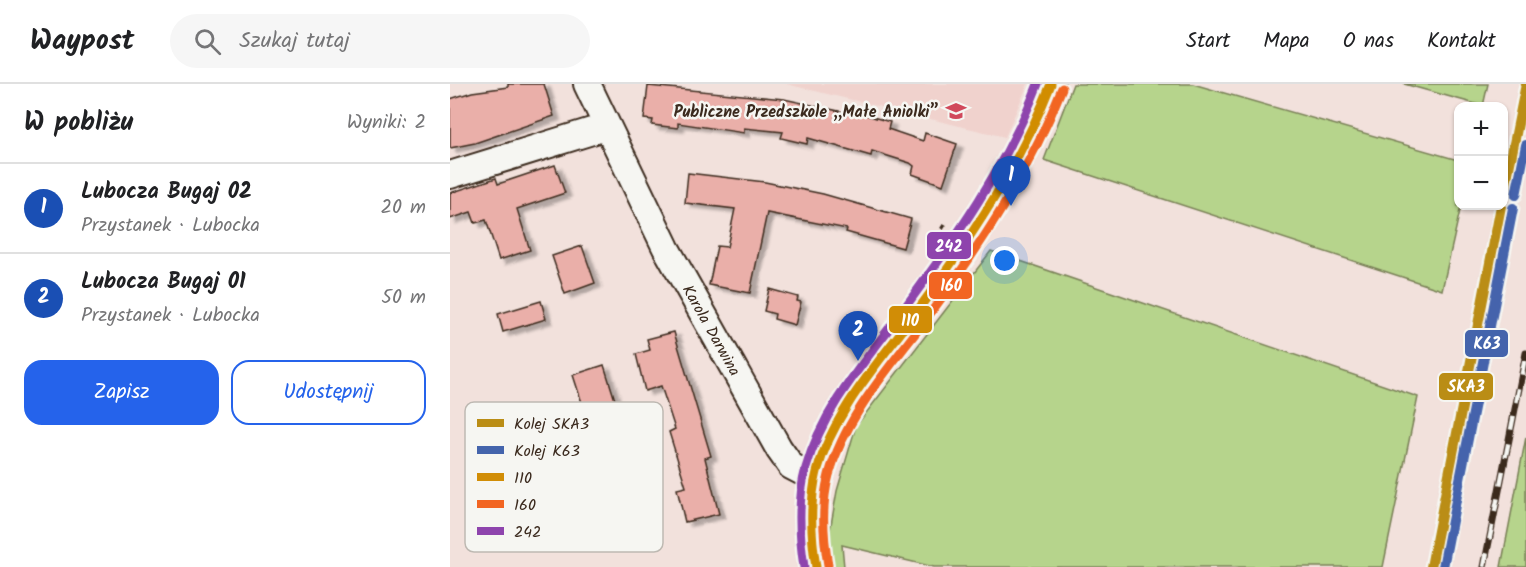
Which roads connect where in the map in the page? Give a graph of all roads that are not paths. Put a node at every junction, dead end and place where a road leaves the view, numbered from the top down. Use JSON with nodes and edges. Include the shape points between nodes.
{"nodes":[{"id":1,"x":587,"y":84,"type":"edge"},
{"id":2,"x":1051,"y":84,"type":"edge"},
{"id":3,"x":592,"y":131,"type":"dead end"},
{"id":4,"x":450,"y":175,"type":"edge"},
{"id":5,"x":816,"y":479,"type":"junction"},
{"id":6,"x":816,"y":567,"type":"edge"}],
"edges":[{"from":1,"to":5,"type":"street","name":"Karola Darwina","via":[[666,248],[779,449],[791,466]]},
{"from":2,"to":5,"type":"street","via":[[996,201],[864,383],[825,450]]},
{"from":3,"to":4,"type":"street"},
{"from":5,"to":6,"type":"street","via":[[811,534]]}]}
